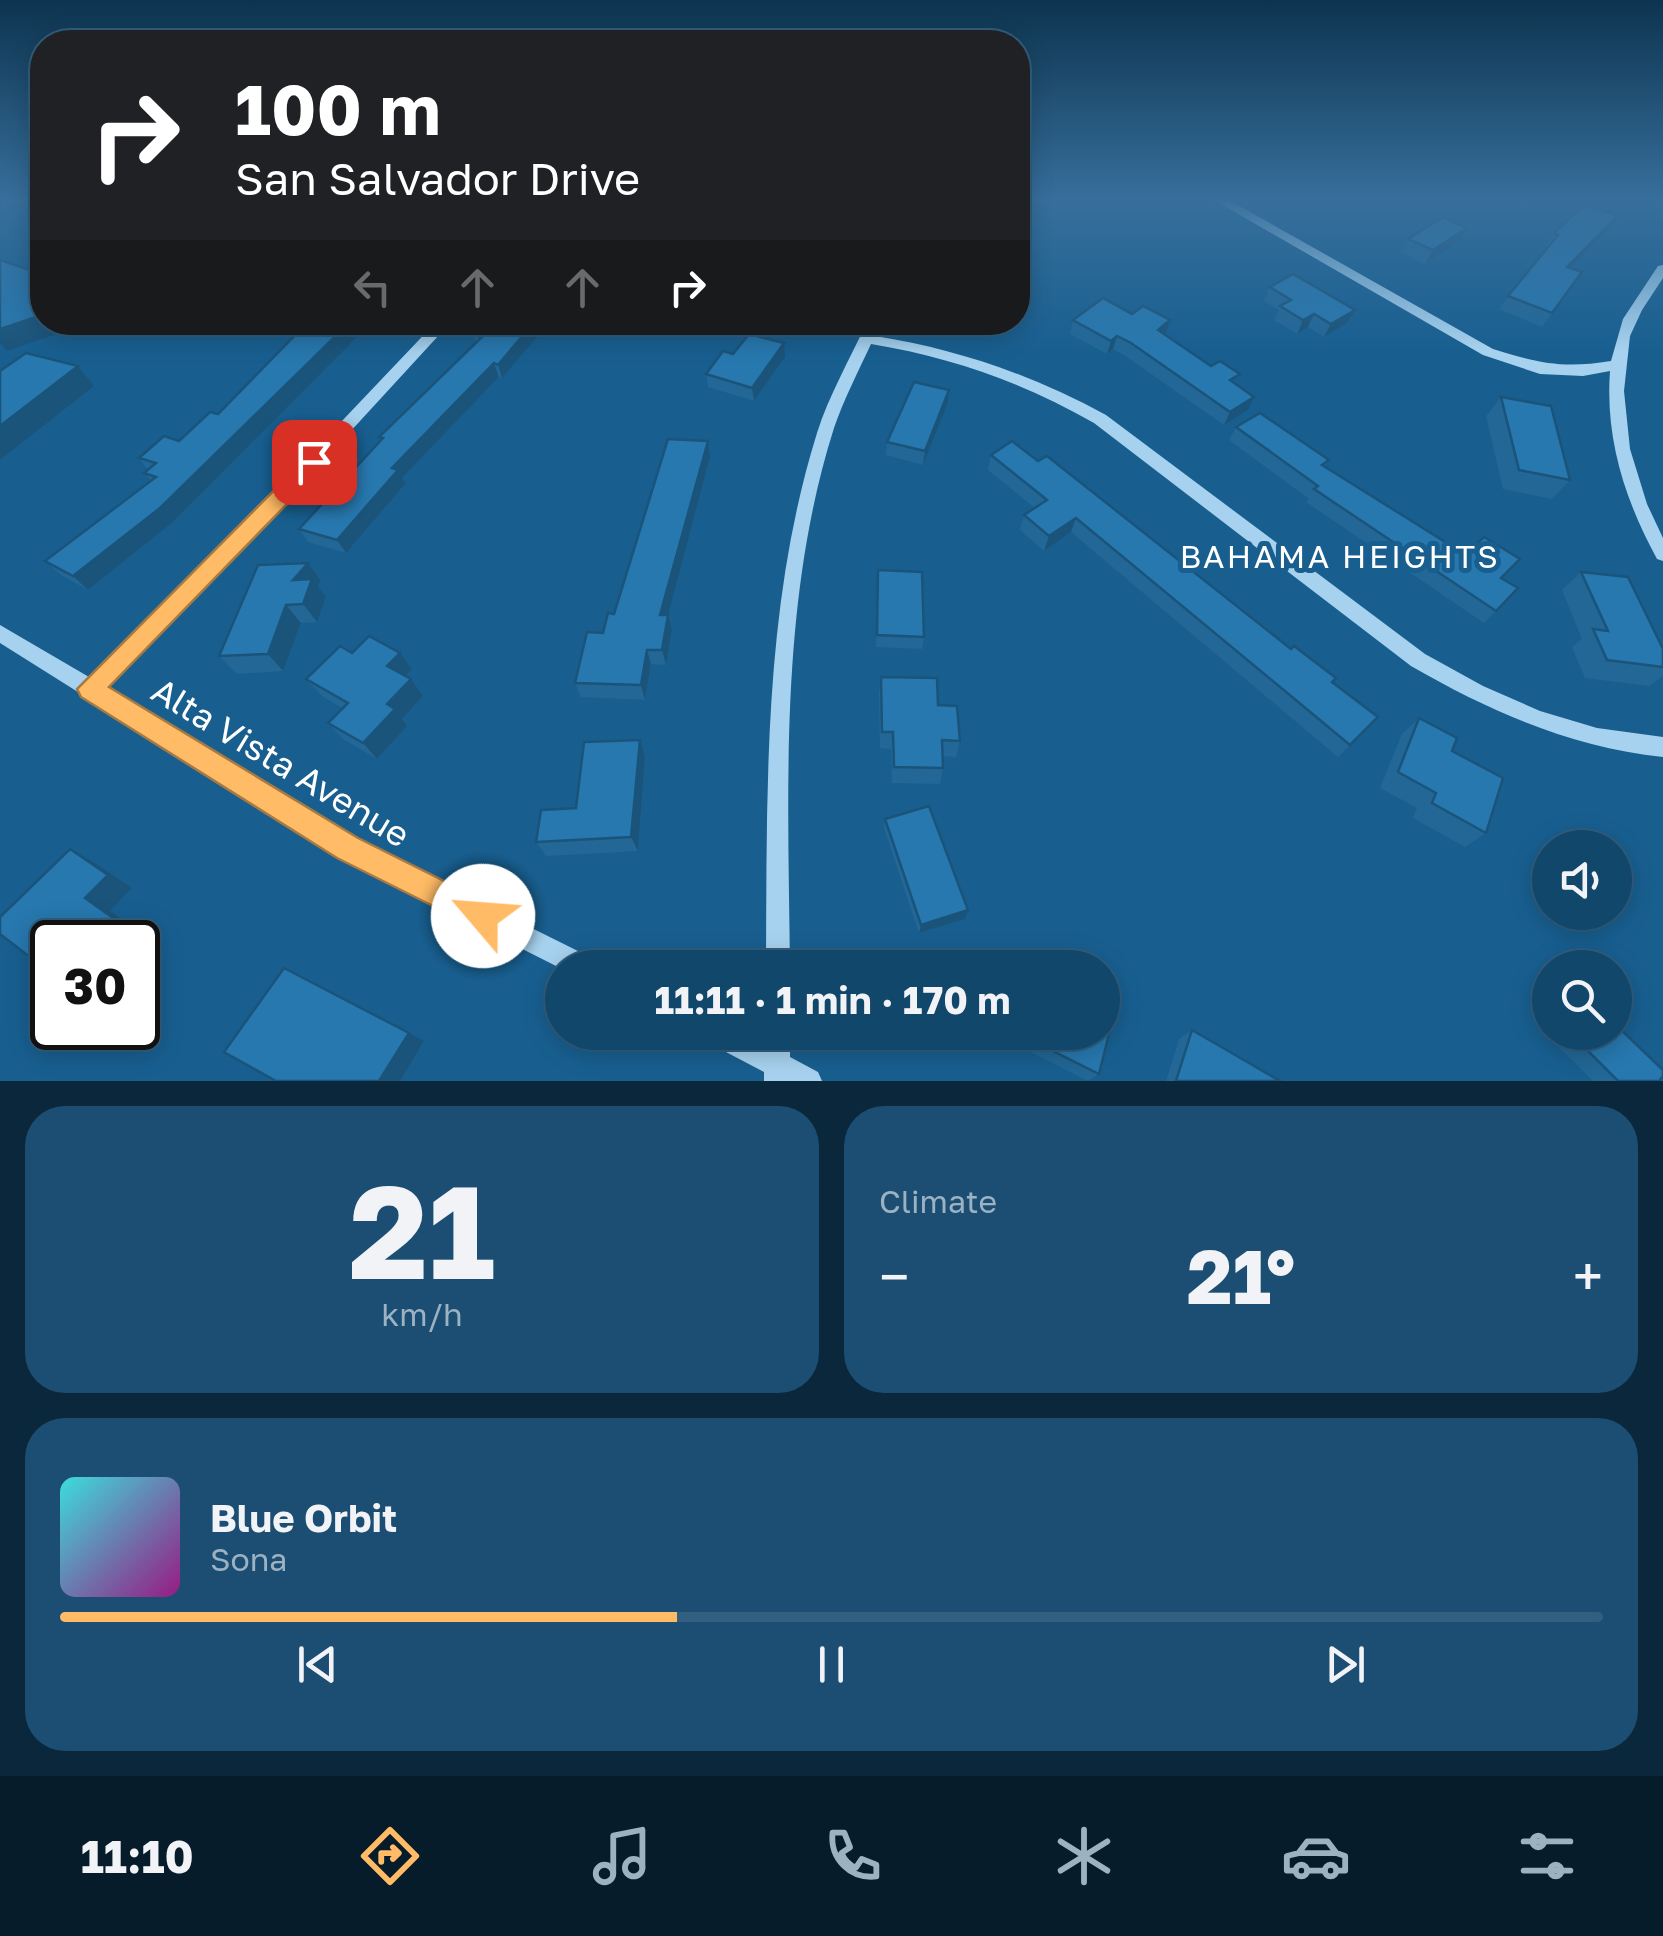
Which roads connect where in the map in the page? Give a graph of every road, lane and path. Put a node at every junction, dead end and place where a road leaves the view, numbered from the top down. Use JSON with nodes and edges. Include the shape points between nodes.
{"nodes":[{"id":1,"x":1309,"y":250,"type":"edge"},
{"id":2,"x":1663,"y":269,"type":"edge"},
{"id":3,"x":432,"y":335,"type":"edge"},
{"id":4,"x":868,"y":335,"type":"edge"},
{"id":5,"x":884,"y":335,"type":"edge"},
{"id":6,"x":1618,"y":365,"type":"junction"},
{"id":7,"x":1663,"y":554,"type":"edge"},
{"id":8,"x":0,"y":633,"type":"edge"},
{"id":9,"x":90,"y":689,"type":"junction"},
{"id":10,"x":1663,"y":748,"type":"edge"},
{"id":11,"x":549,"y":950,"type":"edge"},
{"id":12,"x":778,"y":950,"type":"edge"},
{"id":13,"x":742,"y":1050,"type":"edge"},
{"id":14,"x":777,"y":1073,"type":"edge"},
{"id":15,"x":809,"y":1081,"type":"edge"}],
"edges":[{"from":1,"to":6,"type":"street","via":[[1516,364],[1583,371]]},
{"from":2,"to":6,"type":"street","via":[[1624,332]]},
{"from":3,"to":9,"type":"street"},
{"from":4,"to":12,"type":"street","via":[[826,428],[794,568],[779,715]]},
{"from":5,"to":10,"type":"street","via":[[972,360],[1100,419],[1418,660],[1468,688],[1556,728]]},
{"from":6,"to":7,"type":"street","via":[[1619,425],[1629,473]]},
{"from":8,"to":9,"type":"street","name":"Alta Vista Avenue"},
{"from":9,"to":11,"type":"street","name":"Alta Vista Avenue","via":[[347,848]]},
{"from":13,"to":14,"type":"street"},
{"from":14,"to":15,"type":"street"}]}
